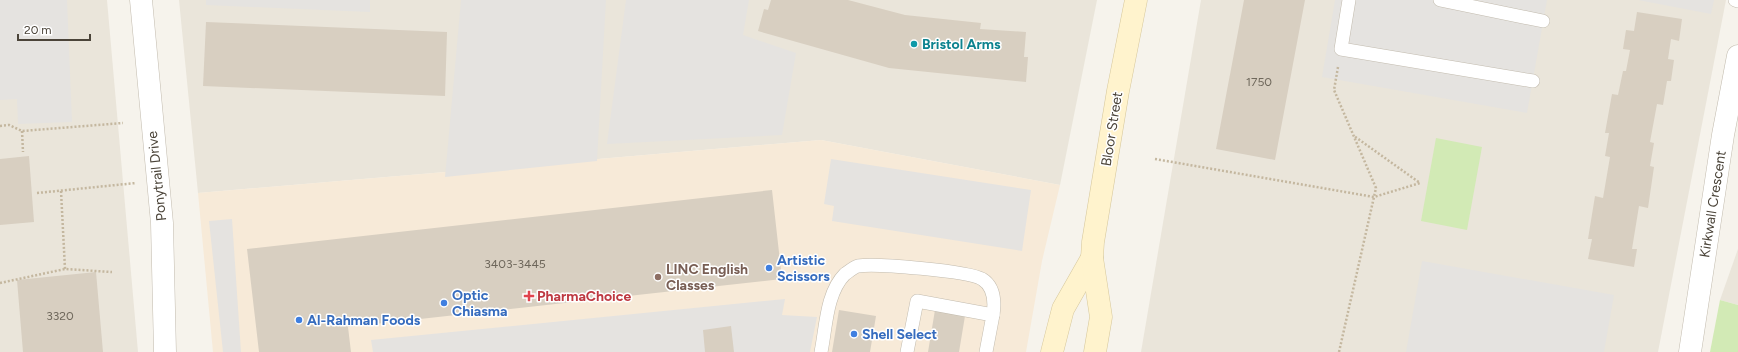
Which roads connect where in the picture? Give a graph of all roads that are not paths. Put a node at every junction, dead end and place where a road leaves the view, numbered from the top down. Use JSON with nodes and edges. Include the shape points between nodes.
{"nodes":[{"id":1,"x":141,"y":0,"type":"edge"},
{"id":2,"x":1136,"y":0,"type":"edge"},
{"id":3,"x":1349,"y":0,"type":"edge"},
{"id":4,"x":1440,"y":0,"type":"edge"},
{"id":5,"x":1735,"y":0,"type":"edge"},
{"id":6,"x":1738,"y":1,"type":"edge"},
{"id":7,"x":1543,"y":21,"type":"dead end"},
{"id":8,"x":1738,"y":56,"type":"edge"},
{"id":9,"x":1533,"y":81,"type":"dead end"},
{"id":10,"x":1730,"y":137,"type":"edge"},
{"id":11,"x":1092,"y":258,"type":"junction"},
{"id":12,"x":993,"y":314,"type":"junction"},
{"id":13,"x":165,"y":352,"type":"edge"},
{"id":14,"x":821,"y":352,"type":"edge"},
{"id":15,"x":907,"y":352,"type":"edge"},
{"id":16,"x":986,"y":352,"type":"edge"},
{"id":17,"x":1052,"y":352,"type":"edge"},
{"id":18,"x":1095,"y":352,"type":"edge"},
{"id":19,"x":1690,"y":352,"type":"edge"}],
"edges":[{"from":1,"to":13,"type":"street","name":"Ponytrail Drive","via":[[162,223]]},
{"from":2,"to":11,"type":"main road","name":"Bloor Street","via":[[1118,91]]},
{"from":3,"to":9,"type":"lane","via":[[1341,49]]},
{"from":4,"to":7,"type":"lane"},
{"from":5,"to":6,"type":"lane"},
{"from":8,"to":10,"type":"street","name":"Kirkwall Crescent"},
{"from":10,"to":19,"type":"street","name":"Kirkwall Crescent"},
{"from":11,"to":17,"type":"main road","name":"Bloor Street","via":[[1063,309]]},
{"from":11,"to":18,"type":"main road","name":"Bloor Street","via":[[1101,317]]},
{"from":12,"to":14,"type":"lane","via":[[995,300],[992,290],[981,279],[876,264],[856,267],[845,274],[835,288]]},
{"from":12,"to":15,"type":"lane","via":[[917,301]]},
{"from":12,"to":16,"type":"lane"}]}
